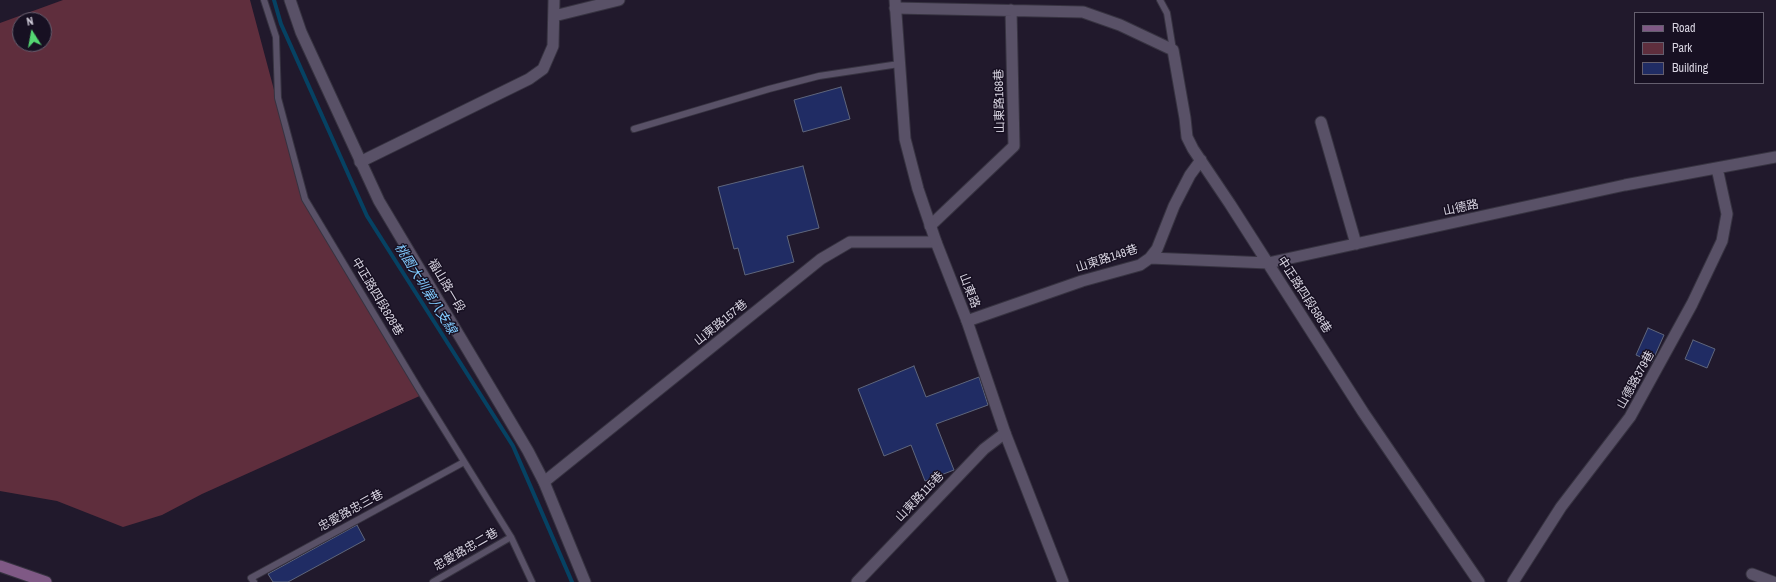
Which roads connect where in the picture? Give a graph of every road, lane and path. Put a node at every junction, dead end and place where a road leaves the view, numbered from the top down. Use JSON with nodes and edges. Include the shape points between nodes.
{"nodes":[{"id":1,"x":264,"y":0,"type":"edge"},
{"id":2,"x":290,"y":0,"type":"edge"},
{"id":3,"x":554,"y":0,"type":"edge"},
{"id":4,"x":619,"y":0,"type":"edge"},
{"id":5,"x":1160,"y":0,"type":"edge"},
{"id":6,"x":895,"y":4,"type":"edge"},
{"id":7,"x":1011,"y":10,"type":"junction"},
{"id":8,"x":554,"y":16,"type":"junction"},
{"id":9,"x":1173,"y":50,"type":"junction"},
{"id":10,"x":899,"y":64,"type":"junction"},
{"id":11,"x":1322,"y":122,"type":"dead end"},
{"id":12,"x":634,"y":129,"type":"dead end"},
{"id":13,"x":1776,"y":157,"type":"edge"},
{"id":14,"x":1201,"y":160,"type":"junction"},
{"id":15,"x":360,"y":162,"type":"junction"},
{"id":16,"x":1717,"y":168,"type":"junction"},
{"id":17,"x":930,"y":226,"type":"junction"},
{"id":18,"x":936,"y":242,"type":"junction"},
{"id":19,"x":1356,"y":244,"type":"junction"},
{"id":20,"x":1150,"y":258,"type":"junction"},
{"id":21,"x":1268,"y":263,"type":"junction"},
{"id":22,"x":966,"y":321,"type":"junction"},
{"id":23,"x":1005,"y":433,"type":"junction"},
{"id":24,"x":464,"y":462,"type":"junction"},
{"id":25,"x":544,"y":482,"type":"junction"},
{"id":26,"x":511,"y":537,"type":"junction"},
{"id":27,"x":0,"y":566,"type":"edge"},
{"id":28,"x":1752,"y":574,"type":"dead end"},
{"id":29,"x":46,"y":582,"type":"edge"},
{"id":30,"x":254,"y":582,"type":"edge"},
{"id":31,"x":433,"y":582,"type":"edge"},
{"id":32,"x":532,"y":582,"type":"edge"},
{"id":33,"x":585,"y":582,"type":"edge"},
{"id":34,"x":857,"y":582,"type":"edge"},
{"id":35,"x":1063,"y":582,"type":"edge"},
{"id":36,"x":1479,"y":582,"type":"edge"},
{"id":37,"x":1513,"y":582,"type":"edge"},
{"id":38,"x":1773,"y":582,"type":"edge"}],
"edges":[{"from":1,"to":24,"type":"lane","name":"中正路四段828巷","via":[[276,37],[278,98],[305,199]]},
{"from":2,"to":15,"type":"street","name":"福山路一段","via":[[301,32]]},
{"from":3,"to":8,"type":"street"},
{"from":4,"to":8,"type":"street"},
{"from":5,"to":9,"type":"lane","name":"中正路四段588巷","via":[[1167,13]]},
{"from":6,"to":7,"type":"street"},
{"from":6,"to":10,"type":"street","name":"山東路"},
{"from":7,"to":9,"type":"street","via":[[1083,12],[1120,25]]},
{"from":7,"to":17,"type":"street","name":"山東路168巷","via":[[1014,146]]},
{"from":8,"to":15,"type":"street","via":[[553,46],[544,70]]},
{"from":9,"to":14,"type":"street","name":"中正路四段588巷","via":[[1186,118],[1187,137]]},
{"from":10,"to":12,"type":"lane","via":[[819,76]]},
{"from":10,"to":17,"type":"street","name":"山東路","via":[[905,139]]},
{"from":11,"to":19,"type":"street"},
{"from":13,"to":16,"type":"street","name":"山德路"},
{"from":14,"to":20,"type":"street","name":"山東路148巷","via":[[1190,175]]},
{"from":14,"to":21,"type":"street","name":"中正路四段588巷"},
{"from":15,"to":25,"type":"street","name":"福山路一段","via":[[379,201],[528,450]]},
{"from":16,"to":19,"type":"street","name":"山德路","via":[[1625,185]]},
{"from":16,"to":37,"type":"street","name":"山德路379巷","via":[[1727,214],[1722,242],[1692,304],[1630,417],[1561,507]]},
{"from":17,"to":18,"type":"street","name":"山東路"},
{"from":18,"to":22,"type":"street","name":"山東路"},
{"from":18,"to":25,"type":"street","name":"山東路157巷","via":[[850,242],[821,259]]},
{"from":19,"to":21,"type":"street","name":"山德路"},
{"from":20,"to":21,"type":"street","name":"山德路"},
{"from":20,"to":22,"type":"street","name":"山東路148巷","via":[[1140,265],[1082,281]]},
{"from":21,"to":36,"type":"street","name":"中正路四段588巷","via":[[1363,412]]},
{"from":22,"to":23,"type":"street","name":"山東路"},
{"from":23,"to":34,"type":"street","name":"山東路115巷","via":[[984,449]]},
{"from":23,"to":35,"type":"street","name":"山東路"},
{"from":24,"to":26,"type":"lane","name":"中正路四段828巷"},
{"from":24,"to":30,"type":"lane","name":"忠愛路忠三巷","via":[[251,578]]},
{"from":25,"to":33,"type":"street","name":"福山路一段"},
{"from":26,"to":31,"type":"lane","name":"忠愛路忠二巷"},
{"from":26,"to":32,"type":"lane","name":"中正路四段828巷"},
{"from":27,"to":29,"type":"main road"},
{"from":28,"to":38,"type":"street"}]}
